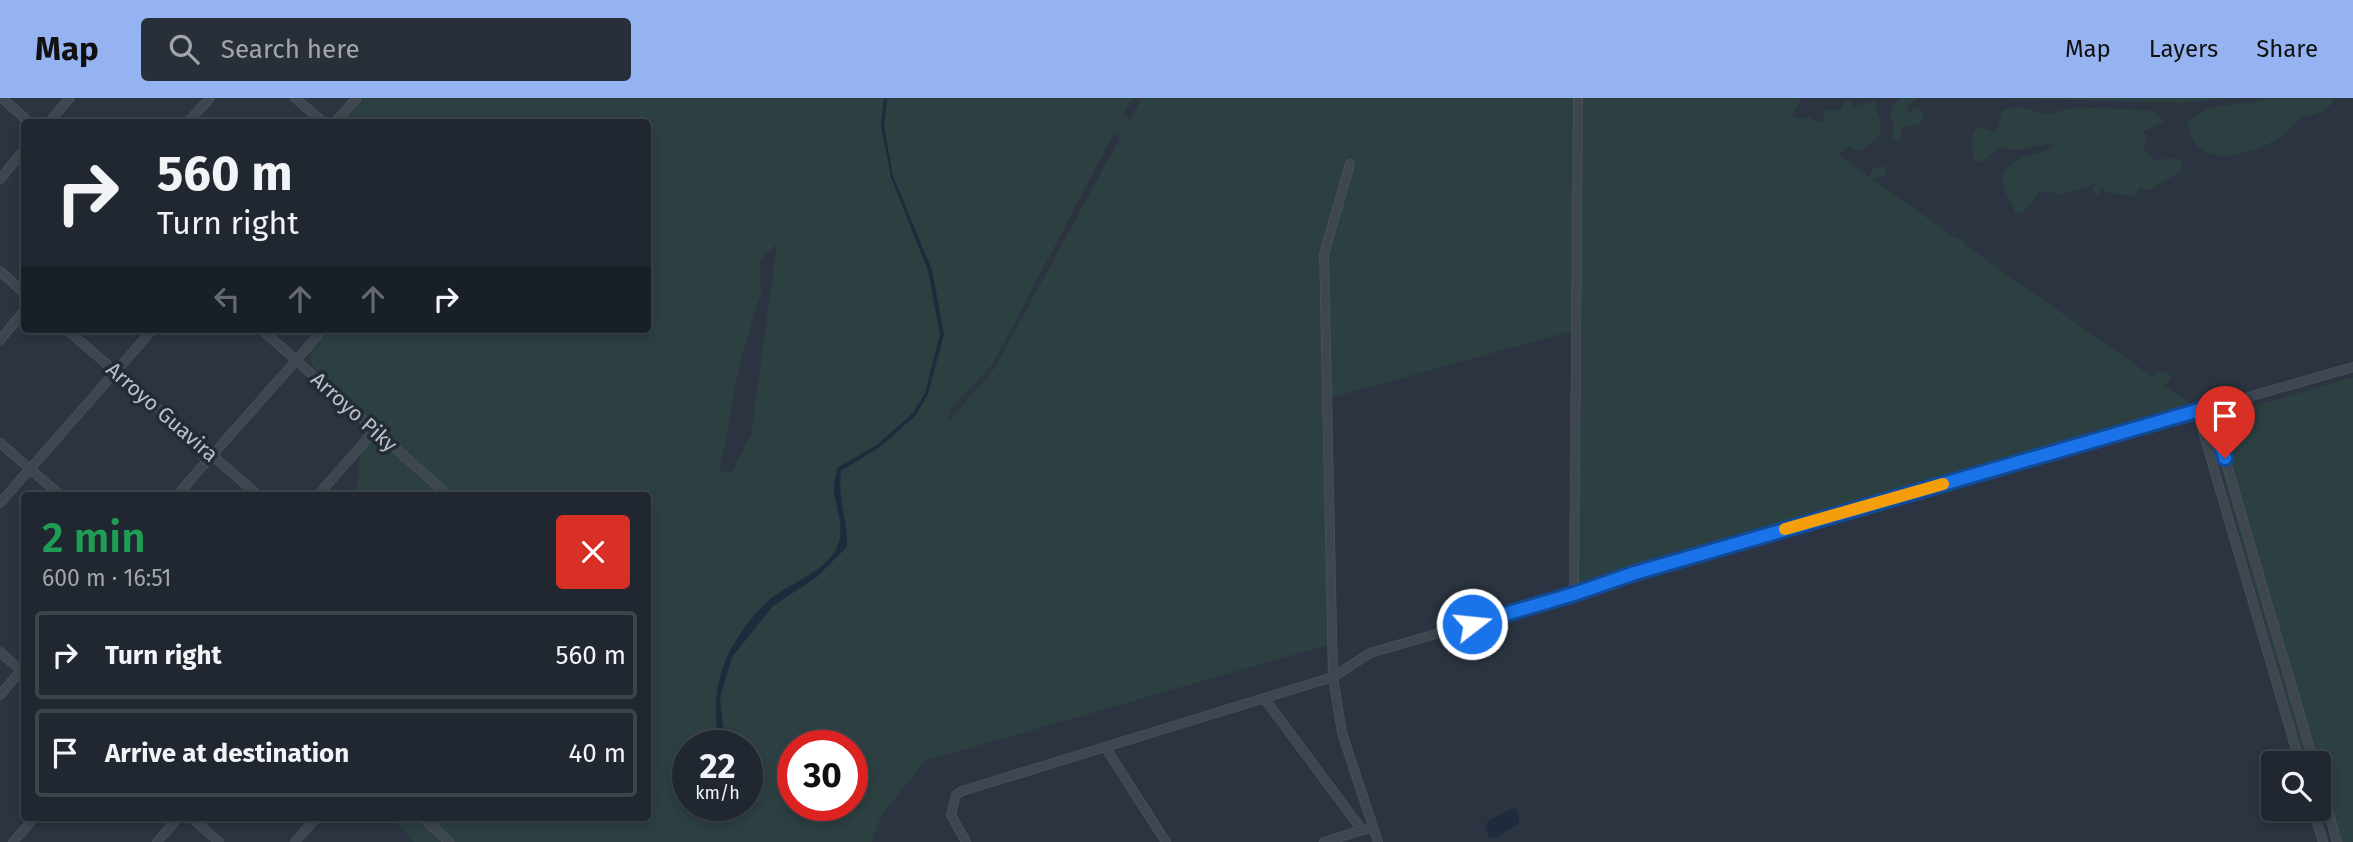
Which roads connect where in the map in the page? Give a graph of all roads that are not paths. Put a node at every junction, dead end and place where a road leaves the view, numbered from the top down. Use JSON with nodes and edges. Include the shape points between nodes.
{"nodes":[{"id":1,"x":2,"y":98,"type":"edge"},
{"id":2,"x":70,"y":98,"type":"edge"},
{"id":3,"x":210,"y":98,"type":"edge"},
{"id":4,"x":295,"y":98,"type":"edge"},
{"id":5,"x":357,"y":98,"type":"edge"},
{"id":6,"x":1578,"y":98,"type":"edge"},
{"id":7,"x":26,"y":119,"type":"edge"},
{"id":8,"x":52,"y":119,"type":"edge"},
{"id":9,"x":191,"y":119,"type":"edge"},
{"id":10,"x":320,"y":119,"type":"edge"},
{"id":11,"x":338,"y":119,"type":"edge"},
{"id":12,"x":21,"y":154,"type":"edge"},
{"id":13,"x":1350,"y":164,"type":"dead end"},
{"id":14,"x":0,"y":179,"type":"edge"},
{"id":15,"x":0,"y":271,"type":"edge"},
{"id":16,"x":21,"y":290,"type":"edge"},
{"id":17,"x":21,"y":316,"type":"edge"},
{"id":18,"x":71,"y":333,"type":"edge"},
{"id":19,"x":150,"y":333,"type":"edge"},
{"id":20,"x":266,"y":333,"type":"edge"},
{"id":21,"x":320,"y":333,"type":"edge"},
{"id":22,"x":0,"y":340,"type":"edge"},
{"id":23,"x":296,"y":360,"type":"junction"},
{"id":24,"x":2353,"y":367,"type":"edge"},
{"id":25,"x":116,"y":372,"type":"junction"},
{"id":26,"x":2210,"y":407,"type":"junction"},
{"id":27,"x":2197,"y":411,"type":"junction"},
{"id":28,"x":375,"y":430,"type":"junction"},
{"id":29,"x":0,"y":443,"type":"edge"},
{"id":30,"x":212,"y":455,"type":"junction"},
{"id":31,"x":30,"y":469,"type":"junction"},
{"id":32,"x":57,"y":492,"type":"edge"},
{"id":33,"x":180,"y":492,"type":"edge"},
{"id":34,"x":255,"y":492,"type":"edge"},
{"id":35,"x":321,"y":492,"type":"edge"},
{"id":36,"x":445,"y":492,"type":"edge"},
{"id":37,"x":0,"y":503,"type":"edge"},
{"id":38,"x":1574,"y":594,"type":"junction"},
{"id":39,"x":0,"y":652,"type":"edge"},
{"id":40,"x":21,"y":669,"type":"edge"},
{"id":41,"x":21,"y":673,"type":"edge"},
{"id":42,"x":1334,"y":677,"type":"junction"},
{"id":43,"x":0,"y":695,"type":"edge"},
{"id":44,"x":1265,"y":698,"type":"junction"},
{"id":45,"x":1105,"y":747,"type":"junction"},
{"id":46,"x":2296,"y":751,"type":"edge"},
{"id":47,"x":2310,"y":751,"type":"edge"},
{"id":48,"x":31,"y":821,"type":"edge"},
{"id":49,"x":175,"y":821,"type":"edge"},
{"id":50,"x":195,"y":821,"type":"edge"},
{"id":51,"x":313,"y":821,"type":"edge"},
{"id":52,"x":426,"y":821,"type":"edge"},
{"id":53,"x":2317,"y":821,"type":"edge"},
{"id":54,"x":2331,"y":821,"type":"edge"},
{"id":55,"x":1373,"y":827,"type":"junction"},
{"id":56,"x":1362,"y":830,"type":"junction"},
{"id":57,"x":13,"y":842,"type":"edge"},
{"id":58,"x":157,"y":842,"type":"edge"},
{"id":59,"x":219,"y":842,"type":"edge"},
{"id":60,"x":295,"y":842,"type":"edge"},
{"id":61,"x":449,"y":842,"type":"edge"},
{"id":62,"x":966,"y":842,"type":"edge"},
{"id":63,"x":1167,"y":842,"type":"edge"},
{"id":64,"x":1324,"y":842,"type":"edge"},
{"id":65,"x":1378,"y":842,"type":"edge"},
{"id":66,"x":2323,"y":842,"type":"edge"},
{"id":67,"x":2337,"y":842,"type":"edge"}],
"edges":[{"from":1,"to":7,"type":"street"},
{"from":2,"to":8,"type":"street"},
{"from":3,"to":9,"type":"street"},
{"from":4,"to":10,"type":"street"},
{"from":5,"to":11,"type":"street"},
{"from":6,"to":38,"type":"street"},
{"from":12,"to":14,"type":"street"},
{"from":13,"to":42,"type":"street","via":[[1324,254]]},
{"from":15,"to":16,"type":"street"},
{"from":17,"to":22,"type":"street"},
{"from":18,"to":25,"type":"street","name":"Arroyo Guavira"},
{"from":19,"to":25,"type":"street"},
{"from":20,"to":23,"type":"street","name":"Arroyo Piky"},
{"from":21,"to":23,"type":"street"},
{"from":23,"to":28,"type":"street","name":"Arroyo Piky"},
{"from":23,"to":30,"type":"street"},
{"from":24,"to":26,"type":"street"},
{"from":25,"to":30,"type":"street","name":"Arroyo Guavira"},
{"from":25,"to":31,"type":"street"},
{"from":26,"to":27,"type":"street"},
{"from":26,"to":47,"type":"street"},
{"from":27,"to":38,"type":"street"},
{"from":27,"to":46,"type":"street"},
{"from":28,"to":35,"type":"street"},
{"from":28,"to":36,"type":"street","name":"Arroyo Piky"},
{"from":29,"to":31,"type":"street"},
{"from":30,"to":33,"type":"street"},
{"from":30,"to":34,"type":"street","name":"Arroyo Guavira"},
{"from":31,"to":32,"type":"street"},
{"from":31,"to":37,"type":"street"},
{"from":38,"to":42,"type":"street","via":[[1370,653]]},
{"from":39,"to":40,"type":"street"},
{"from":41,"to":43,"type":"street"},
{"from":42,"to":44,"type":"street"},
{"from":42,"to":55,"type":"street","via":[[1342,733]]},
{"from":44,"to":45,"type":"street"},
{"from":44,"to":56,"type":"street"},
{"from":45,"to":62,"type":"street","via":[[956,795],[951,815]]},
{"from":45,"to":63,"type":"street"},
{"from":48,"to":57,"type":"street"},
{"from":49,"to":58,"type":"street"},
{"from":50,"to":59,"type":"street"},
{"from":51,"to":60,"type":"street"},
{"from":52,"to":61,"type":"street"},
{"from":53,"to":66,"type":"street"},
{"from":54,"to":67,"type":"street"},
{"from":55,"to":56,"type":"street"},
{"from":55,"to":65,"type":"street"},
{"from":56,"to":64,"type":"street"}]}
